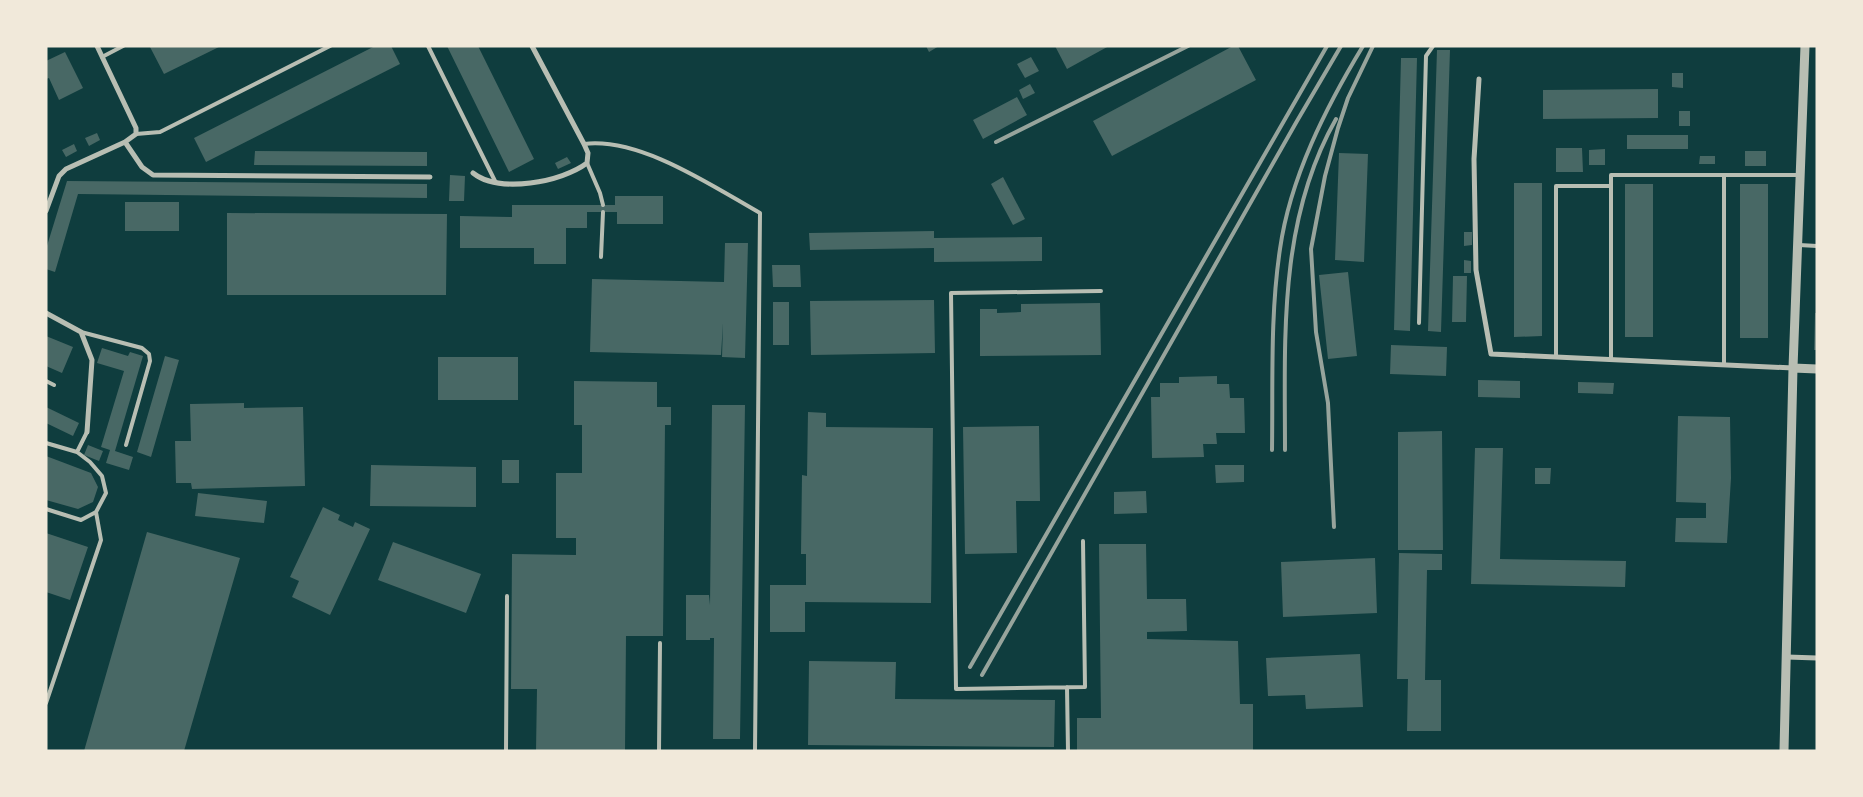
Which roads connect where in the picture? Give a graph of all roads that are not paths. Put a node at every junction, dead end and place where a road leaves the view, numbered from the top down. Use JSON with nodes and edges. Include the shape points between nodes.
{"nodes":[{"id":1,"x":97,"y":46,"type":"edge"},
{"id":2,"x":123,"y":46,"type":"edge"},
{"id":3,"x":330,"y":46,"type":"edge"},
{"id":4,"x":428,"y":46,"type":"edge"},
{"id":5,"x":532,"y":46,"type":"edge"},
{"id":6,"x":1433,"y":46,"type":"edge"},
{"id":7,"x":1805,"y":46,"type":"edge"},
{"id":8,"x":102,"y":57,"type":"junction"},
{"id":9,"x":1479,"y":79,"type":"dead end"},
{"id":10,"x":136,"y":134,"type":"junction"},
{"id":11,"x":125,"y":142,"type":"junction"},
{"id":12,"x":584,"y":144,"type":"junction"},
{"id":13,"x":586,"y":163,"type":"junction"},
{"id":14,"x":473,"y":173,"type":"dead end"},
{"id":15,"x":1724,"y":175,"type":"junction"},
{"id":16,"x":1800,"y":175,"type":"junction"},
{"id":17,"x":430,"y":177,"type":"dead end"},
{"id":18,"x":497,"y":184,"type":"junction"},
{"id":19,"x":1611,"y":186,"type":"junction"},
{"id":20,"x":603,"y":205,"type":"dead end"},
{"id":21,"x":46,"y":211,"type":"edge"},
{"id":22,"x":603,"y":212,"type":"dead end"},
{"id":23,"x":1797,"y":245,"type":"junction"},
{"id":24,"x":1817,"y":246,"type":"edge"},
{"id":25,"x":601,"y":257,"type":"dead end"},
{"id":26,"x":1101,"y":291,"type":"dead end"},
{"id":27,"x":46,"y":313,"type":"edge"},
{"id":28,"x":1419,"y":323,"type":"dead end"},
{"id":29,"x":81,"y":332,"type":"junction"},
{"id":30,"x":1556,"y":357,"type":"junction"},
{"id":31,"x":1611,"y":360,"type":"junction"},
{"id":32,"x":1724,"y":365,"type":"junction"},
{"id":33,"x":1792,"y":368,"type":"junction"},
{"id":34,"x":1817,"y":369,"type":"edge"},
{"id":35,"x":46,"y":382,"type":"edge"},
{"id":36,"x":54,"y":385,"type":"dead end"},
{"id":37,"x":87,"y":432,"type":"joint"},
{"id":38,"x":46,"y":443,"type":"edge"},
{"id":39,"x":126,"y":445,"type":"dead end"},
{"id":40,"x":77,"y":452,"type":"junction"},
{"id":41,"x":46,"y":509,"type":"edge"},
{"id":42,"x":96,"y":512,"type":"junction"},
{"id":43,"x":1083,"y":541,"type":"dead end"},
{"id":44,"x":507,"y":596,"type":"dead end"},
{"id":45,"x":660,"y":643,"type":"dead end"},
{"id":46,"x":1787,"y":657,"type":"junction"},
{"id":47,"x":1817,"y":658,"type":"edge"},
{"id":48,"x":1067,"y":687,"type":"junction"},
{"id":49,"x":46,"y":703,"type":"edge"},
{"id":50,"x":506,"y":751,"type":"edge"},
{"id":51,"x":659,"y":751,"type":"edge"},
{"id":52,"x":755,"y":751,"type":"edge"},
{"id":53,"x":1068,"y":751,"type":"edge"},
{"id":54,"x":1784,"y":751,"type":"edge"}],
"edges":[{"from":1,"to":8,"type":"street"},
{"from":2,"to":8,"type":"lane"},
{"from":3,"to":10,"type":"lane","via":[[160,132]]},
{"from":4,"to":18,"type":"lane"},
{"from":5,"to":12,"type":"street"},
{"from":6,"to":28,"type":"lane","via":[[1426,56]]},
{"from":7,"to":16,"type":"street"},
{"from":8,"to":10,"type":"street"},
{"from":9,"to":30,"type":"street","via":[[1474,159],[1476,270],[1491,354]]},
{"from":10,"to":11,"type":"street"},
{"from":11,"to":17,"type":"street","via":[[142,168],[153,175]]},
{"from":11,"to":21,"type":"street","via":[[66,169],[59,176]]},
{"from":12,"to":13,"type":"street","via":[[588,153]]},
{"from":12,"to":52,"type":"lane","via":[[601,142],[666,161],[760,214]]},
{"from":13,"to":18,"type":"street","via":[[565,175]]},
{"from":13,"to":20,"type":"lane"},
{"from":14,"to":18,"type":"street","via":[[480,179]]},
{"from":15,"to":16,"type":"lane"},
{"from":15,"to":19,"type":"lane","via":[[1611,175]]},
{"from":15,"to":32,"type":"lane"},
{"from":16,"to":23,"type":"street"},
{"from":19,"to":30,"type":"lane","via":[[1556,186]]},
{"from":19,"to":31,"type":"lane"},
{"from":22,"to":25,"type":"lane"},
{"from":23,"to":24,"type":"lane"},
{"from":23,"to":33,"type":"street"},
{"from":26,"to":48,"type":"lane","via":[[952,293],[956,688]]},
{"from":27,"to":29,"type":"street"},
{"from":29,"to":37,"type":"street","via":[[92,360]]},
{"from":29,"to":39,"type":"lane","via":[[142,348],[149,354],[150,361]]},
{"from":30,"to":31,"type":"street"},
{"from":31,"to":32,"type":"street"},
{"from":32,"to":33,"type":"street"},
{"from":33,"to":34,"type":"street"},
{"from":33,"to":46,"type":"street"},
{"from":35,"to":36,"type":"lane"},
{"from":37,"to":40,"type":"lane"},
{"from":38,"to":40,"type":"lane"},
{"from":40,"to":42,"type":"lane","via":[[102,476],[106,493]]},
{"from":41,"to":42,"type":"lane","via":[[81,520]]},
{"from":42,"to":49,"type":"lane","via":[[101,540]]},
{"from":43,"to":48,"type":"lane","via":[[1085,687]]},
{"from":44,"to":50,"type":"lane"},
{"from":45,"to":51,"type":"lane"},
{"from":46,"to":47,"type":"street"},
{"from":46,"to":54,"type":"street"},
{"from":48,"to":53,"type":"lane"}]}
